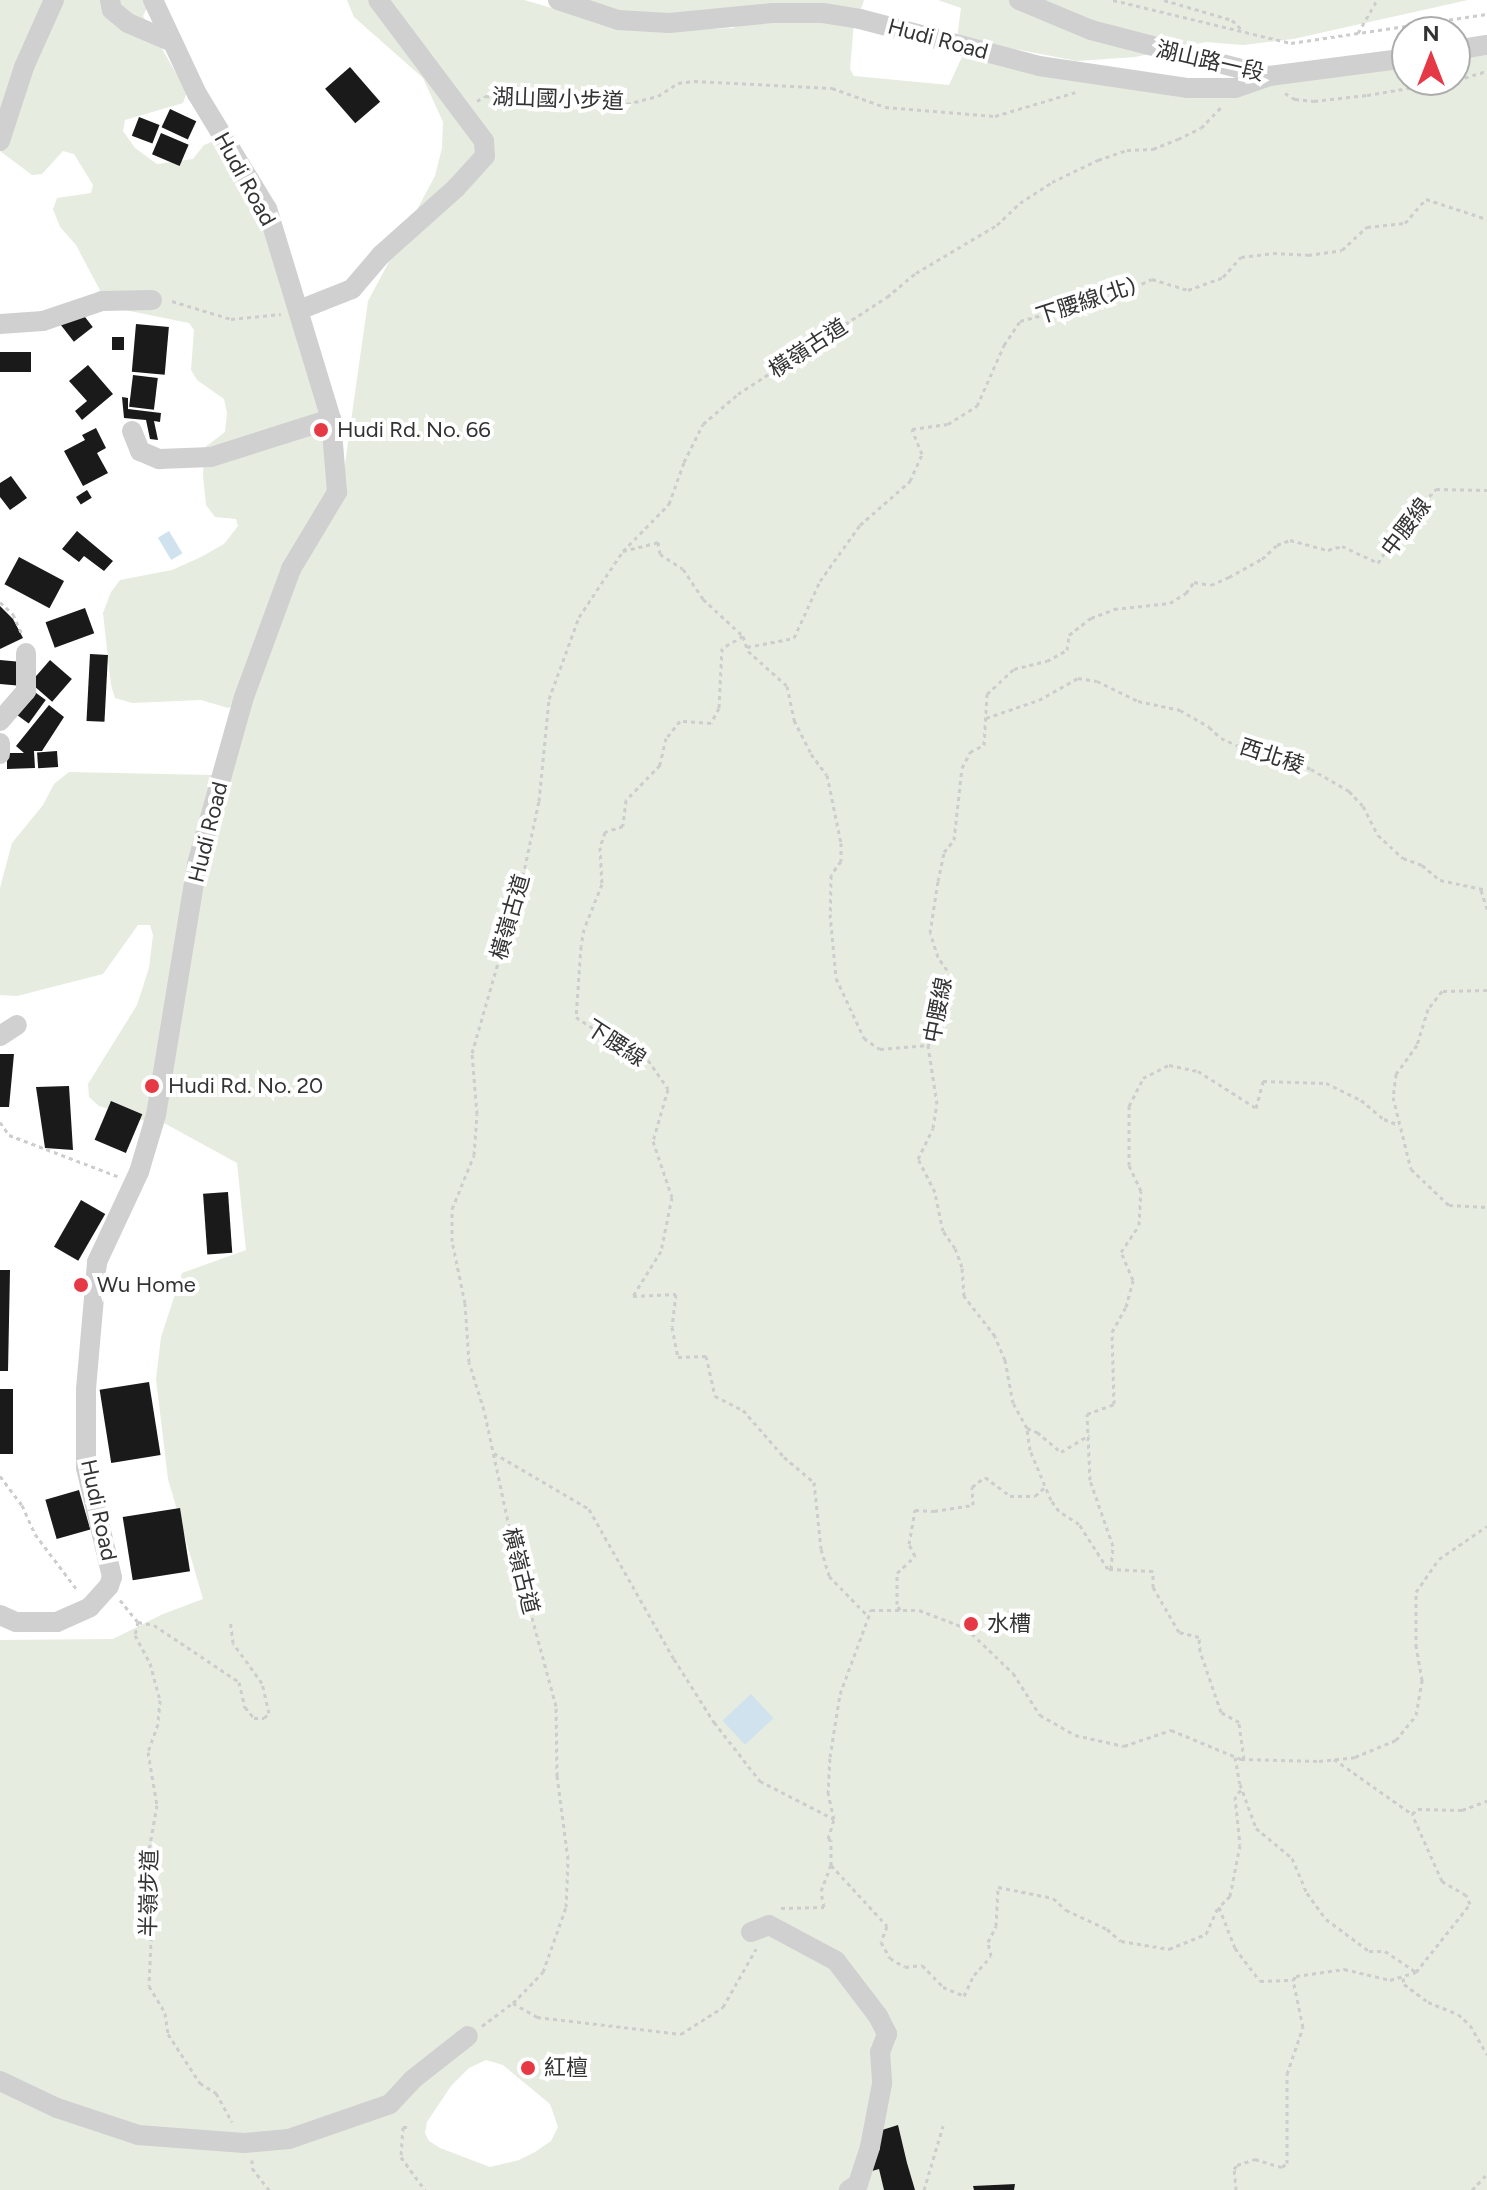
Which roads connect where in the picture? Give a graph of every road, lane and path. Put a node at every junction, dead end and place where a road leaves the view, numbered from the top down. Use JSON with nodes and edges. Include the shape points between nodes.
{"nodes":[{"id":1,"x":54,"y":0,"type":"edge"},
{"id":2,"x":110,"y":0,"type":"edge"},
{"id":3,"x":153,"y":0,"type":"edge"},
{"id":4,"x":378,"y":0,"type":"edge"},
{"id":5,"x":558,"y":0,"type":"edge"},
{"id":6,"x":1019,"y":0,"type":"edge"},
{"id":7,"x":1113,"y":0,"type":"edge"},
{"id":8,"x":1164,"y":0,"type":"edge"},
{"id":9,"x":1377,"y":0,"type":"edge"},
{"id":10,"x":1487,"y":14,"type":"edge"},
{"id":11,"x":1243,"y":31,"type":"junction"},
{"id":12,"x":1358,"y":33,"type":"junction"},
{"id":13,"x":170,"y":41,"type":"junction"},
{"id":14,"x":1391,"y":60,"type":"edge"},
{"id":15,"x":1487,"y":71,"type":"edge"},
{"id":16,"x":1269,"y":76,"type":"junction"},
{"id":17,"x":1111,"y":79,"type":"junction"},
{"id":18,"x":1235,"y":88,"type":"junction"},
{"id":19,"x":482,"y":113,"type":"dead end"},
{"id":20,"x":0,"y":141,"type":"edge"},
{"id":21,"x":1487,"y":219,"type":"edge"},
{"id":22,"x":152,"y":300,"type":"joint"},
{"id":23,"x":299,"y":310,"type":"junction"},
{"id":24,"x":0,"y":324,"type":"edge"},
{"id":25,"x":331,"y":419,"type":"junction"},
{"id":26,"x":132,"y":431,"type":"dead end"},
{"id":27,"x":1487,"y":490,"type":"edge"},
{"id":28,"x":623,"y":551,"type":"junction"},
{"id":29,"x":0,"y":602,"type":"edge"},
{"id":30,"x":743,"y":636,"type":"junction"},
{"id":31,"x":747,"y":647,"type":"junction"},
{"id":32,"x":26,"y":653,"type":"joint"},
{"id":33,"x":986,"y":718,"type":"junction"},
{"id":34,"x":0,"y":721,"type":"edge"},
{"id":35,"x":0,"y":743,"type":"edge"},
{"id":36,"x":0,"y":754,"type":"edge"},
{"id":37,"x":1481,"y":890,"type":"junction"},
{"id":38,"x":1487,"y":890,"type":"edge"},
{"id":39,"x":1487,"y":909,"type":"edge"},
{"id":40,"x":1487,"y":990,"type":"edge"},
{"id":41,"x":928,"y":1045,"type":"junction"},
{"id":42,"x":0,"y":1122,"type":"edge"},
{"id":43,"x":1399,"y":1125,"type":"junction"},
{"id":44,"x":126,"y":1179,"type":"dead end"},
{"id":45,"x":1487,"y":1207,"type":"edge"},
{"id":46,"x":1027,"y":1429,"type":"junction"},
{"id":47,"x":1089,"y":1435,"type":"junction"},
{"id":48,"x":494,"y":1453,"type":"junction"},
{"id":49,"x":0,"y":1476,"type":"edge"},
{"id":50,"x":1046,"y":1486,"type":"junction"},
{"id":51,"x":1487,"y":1526,"type":"edge"},
{"id":52,"x":1111,"y":1569,"type":"junction"},
{"id":53,"x":109,"y":1586,"type":"junction"},
{"id":54,"x":90,"y":1607,"type":"junction"},
{"id":55,"x":900,"y":1610,"type":"junction"},
{"id":56,"x":0,"y":1615,"type":"edge"},
{"id":57,"x":869,"y":1617,"type":"junction"},
{"id":58,"x":230,"y":1620,"type":"dead end"},
{"id":59,"x":138,"y":1622,"type":"junction"},
{"id":60,"x":1235,"y":1757,"type":"junction"},
{"id":61,"x":1244,"y":1759,"type":"junction"},
{"id":62,"x":1334,"y":1759,"type":"junction"},
{"id":63,"x":1242,"y":1787,"type":"junction"},
{"id":64,"x":1487,"y":1801,"type":"edge"},
{"id":65,"x":1412,"y":1814,"type":"junction"},
{"id":66,"x":834,"y":1819,"type":"junction"},
{"id":67,"x":831,"y":1865,"type":"junction"},
{"id":68,"x":1220,"y":1910,"type":"junction"},
{"id":69,"x":760,"y":1928,"type":"junction"},
{"id":70,"x":1416,"y":1972,"type":"junction"},
{"id":71,"x":1403,"y":1978,"type":"junction"},
{"id":72,"x":1293,"y":1980,"type":"junction"},
{"id":73,"x":513,"y":2003,"type":"junction"},
{"id":74,"x":468,"y":2036,"type":"joint"},
{"id":75,"x":1487,"y":2054,"type":"edge"},
{"id":76,"x":0,"y":2081,"type":"edge"},
{"id":77,"x":943,"y":2126,"type":"dead end"},
{"id":78,"x":407,"y":2127,"type":"dead end"},
{"id":79,"x":249,"y":2142,"type":"junction"},
{"id":80,"x":1487,"y":2174,"type":"edge"},
{"id":81,"x":269,"y":2190,"type":"edge"},
{"id":82,"x":425,"y":2190,"type":"edge"},
{"id":83,"x":849,"y":2190,"type":"edge"},
{"id":84,"x":924,"y":2190,"type":"edge"},
{"id":85,"x":1236,"y":2190,"type":"edge"},
{"id":86,"x":1472,"y":2190,"type":"edge"}],
"edges":[{"from":1,"to":20,"type":"street","via":[[24,67]]},
{"from":2,"to":13,"type":"street","via":[[112,10],[128,23]]},
{"from":3,"to":13,"type":"street","name":"Hudi Road"},
{"from":4,"to":23,"type":"street","via":[[484,141],[485,156],[352,289]]},
{"from":5,"to":17,"type":"street","name":"Hudi Road","via":[[618,20],[669,23],[772,13],[848,17]]},
{"from":6,"to":16,"type":"street","name":"湖山路一段","via":[[1091,30]]},
{"from":7,"to":11,"type":"path"},
{"from":8,"to":11,"type":"path","via":[[1232,20]]},
{"from":9,"to":12,"type":"path"},
{"from":10,"to":12,"type":"path"},
{"from":11,"to":12,"type":"path","via":[[1291,43]]},
{"from":13,"to":23,"type":"street","name":"Hudi Road","via":[[267,209]]},
{"from":14,"to":16,"type":"street","name":"湖山路一段"},
{"from":15,"to":16,"type":"path","via":[[1416,88],[1314,101],[1295,99]]},
{"from":16,"to":18,"type":"street","name":"Hudi Road"},
{"from":17,"to":18,"type":"street","name":"Hudi Road"},
{"from":17,"to":19,"type":"path","name":"湖山國小步道","via":[[995,116],[885,107],[832,88],[694,81],[619,106],[598,98],[556,103],[485,96],[476,101]]},
{"from":18,"to":28,"type":"path","name":"橫嶺古道","via":[[1201,128],[1153,149],[1127,150],[1098,160],[1052,182],[997,225],[916,273],[738,394],[703,424],[669,504]]},
{"from":21,"to":31,"type":"path","name":"下腰線(北)","via":[[1426,199],[1405,223],[1367,227],[1342,250],[1241,257],[1223,277],[1188,290],[1152,279],[1120,294],[1020,321],[977,406],[948,424],[912,429],[922,454],[910,481],[860,525],[820,581],[794,638]]},
{"from":22,"to":23,"type":"path","via":[[170,300],[231,319]]},
{"from":22,"to":24,"type":"street","via":[[102,301],[43,321]]},
{"from":23,"to":25,"type":"street","name":"Hudi Road"},
{"from":25,"to":26,"type":"street","via":[[211,457],[159,459],[140,451]]},
{"from":25,"to":53,"type":"street","name":"Hudi Road","via":[[337,492],[291,569],[244,697],[197,864],[156,1115],[139,1172],[97,1262],[86,1389],[86,1468],[109,1558]]},
{"from":27,"to":33,"type":"path","name":"中腰線","via":[[1436,489],[1397,532],[1378,563],[1342,546],[1328,550],[1290,540],[1211,585],[1194,582],[1170,603],[1114,609],[1091,618],[1069,635],[1067,650],[1014,669],[995,683],[987,694]]},
{"from":28,"to":30,"type":"path","via":[[658,542],[660,554],[683,569],[703,599]]},
{"from":28,"to":48,"type":"path","name":"橫嶺古道","via":[[579,617],[549,699],[539,801],[523,876],[472,1053],[474,1155],[452,1209],[452,1241],[465,1303],[469,1362]]},
{"from":29,"to":32,"type":"path","via":[[22,630]]},
{"from":30,"to":31,"type":"path"},
{"from":30,"to":57,"type":"path","name":"下腰線","via":[[722,648],[719,708],[711,723],[680,721],[666,738],[660,765],[626,800],[623,826],[605,832],[600,847],[602,884],[582,938],[576,1017],[648,1060],[668,1089],[653,1141],[672,1197],[661,1251],[633,1296],[676,1294],[672,1327],[678,1357],[706,1356],[715,1396],[743,1410],[814,1482],[829,1576]]},
{"from":31,"to":41,"type":"path","via":[[787,686],[794,720],[827,775],[841,843],[841,861],[831,875],[830,914],[836,978],[844,998],[864,1038],[880,1049]]},
{"from":32,"to":34,"type":"street","via":[[26,691]]},
{"from":33,"to":37,"type":"path","name":"西北稜","via":[[1039,700],[1078,678],[1097,681],[1138,701],[1180,710],[1258,755],[1311,769],[1349,791],[1378,835],[1403,858],[1440,880]]},
{"from":33,"to":41,"type":"path","name":"中腰線","via":[[984,745],[970,752],[962,768],[954,840],[944,852],[938,881],[930,933],[947,970],[939,992],[937,1032]]},
{"from":35,"to":36,"type":"street"},
{"from":37,"to":38,"type":"path","name":"西北稜"},
{"from":37,"to":39,"type":"path"},
{"from":40,"to":43,"type":"path","via":[[1442,991],[1428,1009],[1417,1045],[1396,1074],[1393,1097]]},
{"from":41,"to":46,"type":"path","name":"中腰線","via":[[937,1104],[933,1128],[918,1159],[935,1192],[943,1231],[962,1267],[964,1296],[995,1336],[1013,1403]]},
{"from":42,"to":44,"type":"path","via":[[9,1135]]},
{"from":43,"to":45,"type":"path","via":[[1411,1169],[1437,1197],[1464,1208]]},
{"from":43,"to":47,"type":"path","via":[[1326,1083],[1263,1081],[1256,1108],[1198,1071],[1169,1065],[1143,1078],[1129,1106],[1129,1165],[1141,1191],[1139,1225],[1121,1252],[1133,1280],[1112,1332],[1114,1404],[1087,1414]]},
{"from":46,"to":47,"type":"path","via":[[1061,1452]]},
{"from":46,"to":50,"type":"path","name":"中腰線"},
{"from":47,"to":52,"type":"path","via":[[1090,1480],[1113,1546]]},
{"from":48,"to":66,"type":"path","via":[[589,1509],[674,1659],[760,1781]]},
{"from":48,"to":73,"type":"path","name":"橫嶺古道","via":[[556,1706],[557,1776],[568,1859],[566,1907],[543,1972]]},
{"from":49,"to":54,"type":"path"},
{"from":50,"to":52,"type":"path","name":"中腰線","via":[[1059,1511],[1079,1524]]},
{"from":50,"to":55,"type":"path","via":[[1035,1496],[1010,1496],[985,1477],[972,1487],[973,1505],[915,1510],[909,1544],[915,1556],[897,1573]]},
{"from":51,"to":62,"type":"path","via":[[1439,1559],[1416,1592],[1422,1680],[1416,1715],[1396,1740],[1355,1757]]},
{"from":52,"to":61,"type":"path","via":[[1153,1571],[1153,1587],[1179,1632],[1199,1637],[1221,1712],[1239,1722]]},
{"from":53,"to":54,"type":"street","name":"Hudi Road"},
{"from":53,"to":59,"type":"path"},
{"from":54,"to":56,"type":"street","name":"Hudi Road","via":[[57,1622],[16,1622]]},
{"from":55,"to":57,"type":"path","via":[[871,1610]]},
{"from":55,"to":60,"type":"path","via":[[919,1610],[966,1628],[1013,1673],[1040,1715],[1075,1735],[1124,1746],[1171,1730]]},
{"from":57,"to":66,"type":"path","via":[[840,1694],[828,1794]]},
{"from":58,"to":59,"type":"path","via":[[233,1643],[262,1683],[269,1713],[264,1718],[254,1718],[245,1707],[239,1682],[154,1625]]},
{"from":59,"to":79,"type":"path","name":"半嶺步道","via":[[135,1635],[160,1700],[148,1752],[157,1805],[147,1861],[153,1897],[149,1986],[165,2013],[168,2034]]},
{"from":60,"to":61,"type":"path"},
{"from":60,"to":63,"type":"path"},
{"from":61,"to":62,"type":"path"},
{"from":62,"to":65,"type":"path"},
{"from":63,"to":68,"type":"path","via":[[1235,1796],[1240,1845],[1230,1896]]},
{"from":63,"to":70,"type":"path","via":[[1256,1828],[1292,1858],[1326,1919],[1369,1951],[1385,1951]]},
{"from":64,"to":65,"type":"path","via":[[1462,1810],[1418,1809]]},
{"from":65,"to":70,"type":"path","via":[[1442,1881],[1466,1895],[1470,1904]]},
{"from":66,"to":67,"type":"path","via":[[828,1839]]},
{"from":67,"to":68,"type":"path","via":[[887,1926],[881,1942],[890,1958],[905,1967],[922,1965],[943,1987],[964,1996],[991,1956],[988,1942],[996,1926],[998,1887],[1053,1898],[1121,1941],[1169,1949],[1206,1934]]},
{"from":67,"to":69,"type":"path","via":[[821,1891],[824,1907],[783,1906]]},
{"from":68,"to":72,"type":"path","via":[[1235,1948],[1260,1981]]},
{"from":69,"to":73,"type":"path","via":[[723,2007],[681,2034],[537,2017]]},
{"from":69,"to":83,"type":"street","via":[[836,1961],[887,2034],[880,2052],[882,2084],[870,2147],[858,2184]]},
{"from":70,"to":71,"type":"path"},
{"from":71,"to":72,"type":"path","via":[[1344,1969]]},
{"from":71,"to":75,"type":"path","via":[[1428,2002],[1464,2019]]},
{"from":72,"to":85,"type":"path","via":[[1303,2027],[1287,2074],[1287,2163],[1282,2167],[1255,2159],[1237,2165]]},
{"from":73,"to":74,"type":"path","name":"橫嶺古道"},
{"from":74,"to":79,"type":"street","via":[[390,2104],[289,2139]]},
{"from":76,"to":79,"type":"street","via":[[57,2108],[138,2135]]},
{"from":77,"to":84,"type":"path"},
{"from":78,"to":82,"type":"path","via":[[401,2157]]},
{"from":79,"to":81,"type":"path","name":"半嶺步道","via":[[252,2168]]},
{"from":80,"to":86,"type":"path"}]}
